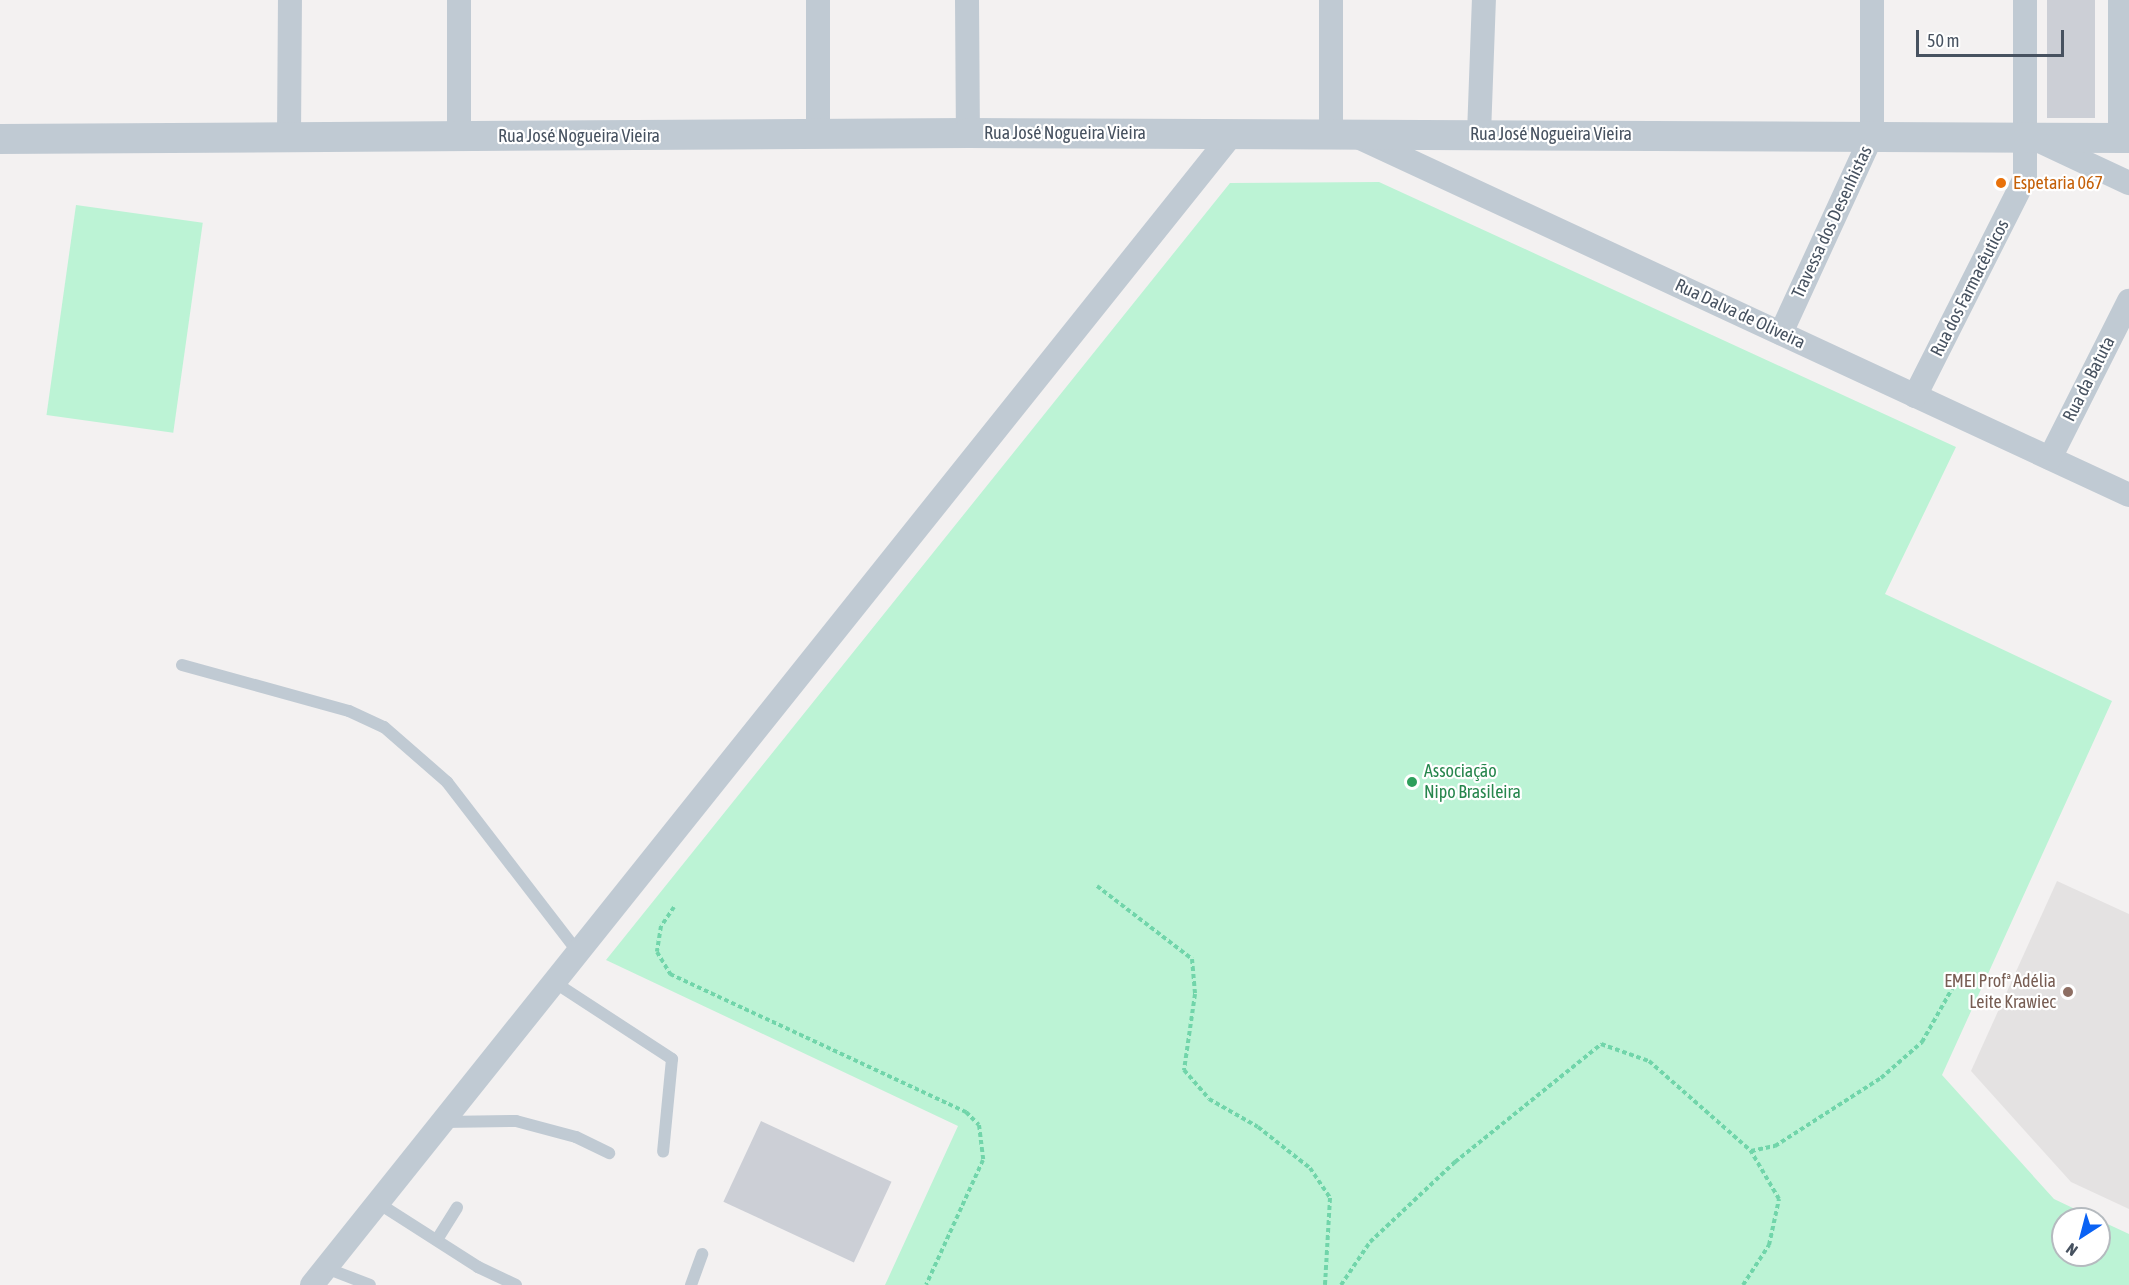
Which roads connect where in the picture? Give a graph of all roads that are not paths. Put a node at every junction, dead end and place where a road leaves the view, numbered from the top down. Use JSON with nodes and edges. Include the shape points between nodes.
{"nodes":[{"id":1,"x":290,"y":0,"type":"edge"},
{"id":2,"x":459,"y":0,"type":"edge"},
{"id":3,"x":818,"y":0,"type":"edge"},
{"id":4,"x":967,"y":0,"type":"edge"},
{"id":5,"x":1331,"y":0,"type":"edge"},
{"id":6,"x":1484,"y":0,"type":"edge"},
{"id":7,"x":1872,"y":0,"type":"edge"},
{"id":8,"x":2025,"y":0,"type":"edge"},
{"id":9,"x":2120,"y":0,"type":"edge"},
{"id":10,"x":968,"y":133,"type":"junction"},
{"id":11,"x":1233,"y":133,"type":"junction"},
{"id":12,"x":1341,"y":133,"type":"junction"},
{"id":13,"x":818,"y":134,"type":"junction"},
{"id":14,"x":1479,"y":134,"type":"junction"},
{"id":15,"x":1872,"y":135,"type":"junction"},
{"id":16,"x":2027,"y":135,"type":"junction"},
{"id":17,"x":459,"y":137,"type":"junction"},
{"id":18,"x":289,"y":138,"type":"junction"},
{"id":19,"x":2125,"y":138,"type":"edge"},
{"id":20,"x":0,"y":139,"type":"edge"},
{"id":21,"x":2129,"y":183,"type":"edge"},
{"id":22,"x":2129,"y":301,"type":"edge"},
{"id":23,"x":1781,"y":333,"type":"junction"},
{"id":24,"x":1915,"y":396,"type":"junction"},
{"id":25,"x":2050,"y":458,"type":"junction"},
{"id":26,"x":2129,"y":495,"type":"edge"},
{"id":27,"x":182,"y":665,"type":"dead end"},
{"id":28,"x":578,"y":952,"type":"junction"},
{"id":29,"x":554,"y":982,"type":"junction"},
{"id":30,"x":442,"y":1122,"type":"junction"},
{"id":31,"x":663,"y":1152,"type":"dead end"},
{"id":32,"x":609,"y":1153,"type":"dead end"},
{"id":33,"x":378,"y":1203,"type":"junction"},
{"id":34,"x":457,"y":1207,"type":"dead end"},
{"id":35,"x":438,"y":1238,"type":"junction"},
{"id":36,"x":702,"y":1254,"type":"dead end"},
{"id":37,"x":319,"y":1276,"type":"edge"},
{"id":38,"x":370,"y":1285,"type":"edge"},
{"id":39,"x":516,"y":1285,"type":"edge"},
{"id":40,"x":691,"y":1285,"type":"edge"}],
"edges":[{"from":1,"to":18,"type":"street"},
{"from":2,"to":17,"type":"street"},
{"from":3,"to":13,"type":"street"},
{"from":4,"to":10,"type":"street"},
{"from":5,"to":12,"type":"street"},
{"from":6,"to":14,"type":"street"},
{"from":7,"to":15,"type":"street","name":"Travessa dos Desenhistas"},
{"from":8,"to":16,"type":"street","name":"Rua dos Farmacêuticos"},
{"from":9,"to":19,"type":"street"},
{"from":10,"to":11,"type":"street","name":"Rua José Nogueira Vieira"},
{"from":10,"to":13,"type":"street","name":"Rua José Nogueira Vieira"},
{"from":11,"to":12,"type":"street","name":"Rua José Nogueira Vieira"},
{"from":11,"to":28,"type":"street"},
{"from":12,"to":14,"type":"street","name":"Rua José Nogueira Vieira"},
{"from":12,"to":23,"type":"street","name":"Rua Dalva de Oliveira"},
{"from":13,"to":17,"type":"street","name":"Rua José Nogueira Vieira"},
{"from":14,"to":15,"type":"street","name":"Rua José Nogueira Vieira"},
{"from":15,"to":16,"type":"street","name":"Rua José Nogueira Vieira"},
{"from":15,"to":23,"type":"street","name":"Travessa dos Desenhistas"},
{"from":16,"to":19,"type":"street","name":"Rua José Nogueira Vieira"},
{"from":16,"to":21,"type":"street"},
{"from":16,"to":24,"type":"street","name":"Rua dos Farmacêuticos","via":[[2025,178]]},
{"from":17,"to":18,"type":"street","name":"Rua José Nogueira Vieira"},
{"from":18,"to":20,"type":"street","name":"Rua José Nogueira Vieira"},
{"from":22,"to":25,"type":"street","name":"Rua da Batuta"},
{"from":23,"to":24,"type":"street","name":"Rua Dalva de Oliveira"},
{"from":24,"to":25,"type":"street","name":"Rua Dalva de Oliveira"},
{"from":25,"to":26,"type":"street","name":"Rua Dalva de Oliveira"},
{"from":27,"to":28,"type":"lane","via":[[349,711],[384,727],[447,782]]},
{"from":28,"to":29,"type":"street"},
{"from":29,"to":30,"type":"street"},
{"from":29,"to":31,"type":"lane","via":[[672,1059]]},
{"from":30,"to":32,"type":"lane","via":[[516,1121],[576,1137]]},
{"from":30,"to":33,"type":"street"},
{"from":33,"to":35,"type":"lane"},
{"from":33,"to":37,"type":"street"},
{"from":34,"to":35,"type":"lane"},
{"from":35,"to":39,"type":"lane","via":[[478,1267]]},
{"from":36,"to":40,"type":"lane"},
{"from":37,"to":38,"type":"lane"}]}
